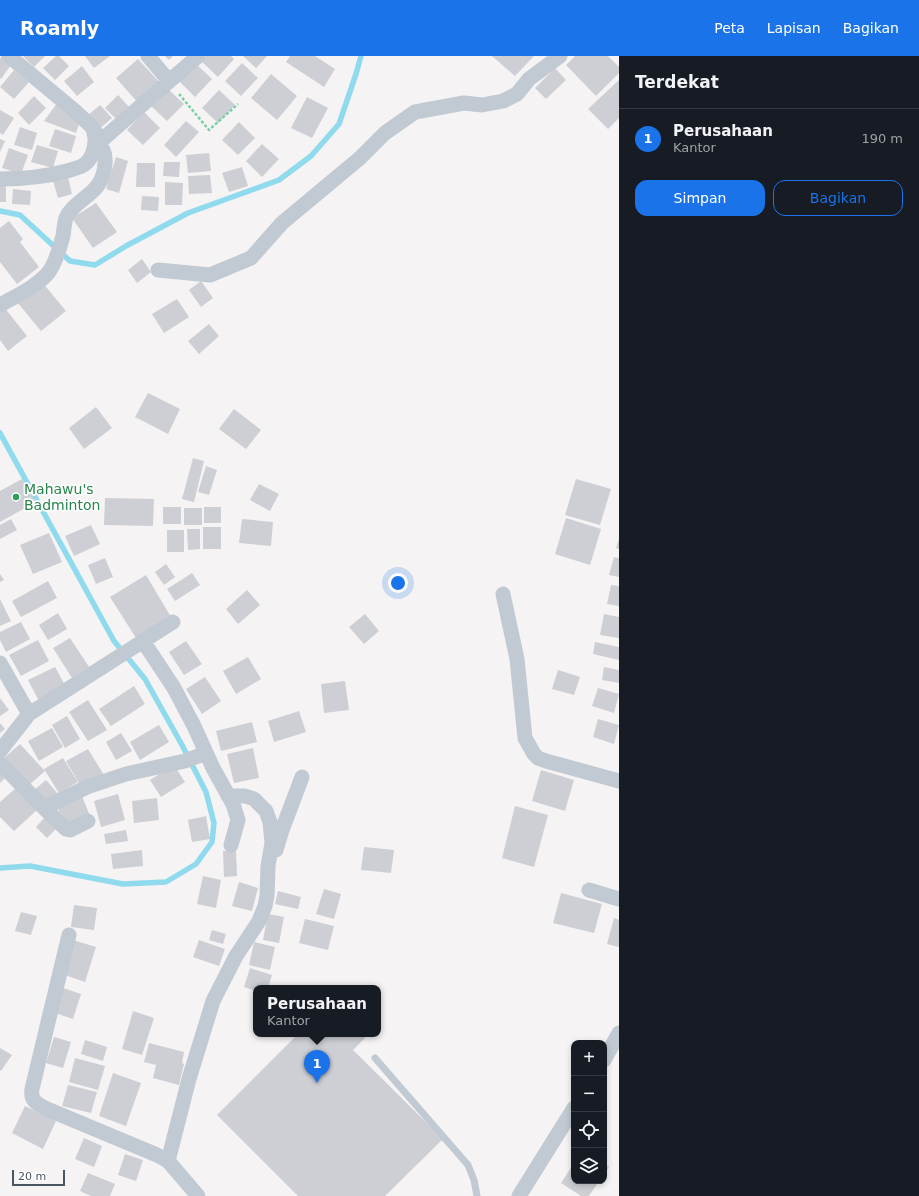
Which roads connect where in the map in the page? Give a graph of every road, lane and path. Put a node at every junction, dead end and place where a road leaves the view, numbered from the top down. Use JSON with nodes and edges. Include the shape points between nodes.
{"nodes":[{"id":1,"x":9,"y":56,"type":"edge"},
{"id":2,"x":148,"y":56,"type":"edge"},
{"id":3,"x":198,"y":56,"type":"edge"},
{"id":4,"x":560,"y":56,"type":"edge"},
{"id":5,"x":169,"y":81,"type":"junction"},
{"id":6,"x":238,"y":104,"type":"dead end"},
{"id":7,"x":94,"y":136,"type":"junction"},
{"id":8,"x":0,"y":179,"type":"edge"},
{"id":9,"x":158,"y":270,"type":"dead end"},
{"id":10,"x":0,"y":305,"type":"edge"},
{"id":11,"x":503,"y":594,"type":"dead end"},
{"id":12,"x":173,"y":622,"type":"dead end"},
{"id":13,"x":143,"y":641,"type":"junction"},
{"id":14,"x":0,"y":663,"type":"edge"},
{"id":15,"x":29,"y":714,"type":"junction"},
{"id":16,"x":0,"y":751,"type":"edge"},
{"id":17,"x":204,"y":753,"type":"junction"},
{"id":18,"x":0,"y":763,"type":"edge"},
{"id":19,"x":302,"y":777,"type":"dead end"},
{"id":20,"x":619,"y":781,"type":"edge"},
{"id":21,"x":228,"y":796,"type":"junction"},
{"id":22,"x":44,"y":808,"type":"junction"},
{"id":23,"x":88,"y":822,"type":"dead end"},
{"id":24,"x":231,"y":845,"type":"dead end"},
{"id":25,"x":268,"y":877,"type":"junction"},
{"id":26,"x":589,"y":890,"type":"dead end"},
{"id":27,"x":619,"y":899,"type":"edge"},
{"id":28,"x":69,"y":935,"type":"dead end"},
{"id":29,"x":619,"y":1033,"type":"edge"},
{"id":30,"x":607,"y":1055,"type":"edge"},
{"id":31,"x":375,"y":1058,"type":"dead end"},
{"id":32,"x":572,"y":1112,"type":"edge"},
{"id":33,"x":168,"y":1161,"type":"junction"},
{"id":34,"x":198,"y":1196,"type":"edge"},
{"id":35,"x":477,"y":1196,"type":"edge"},
{"id":36,"x":519,"y":1196,"type":"edge"}],
"edges":[{"from":1,"to":7,"type":"street","via":[[76,111],[90,125]]},
{"from":2,"to":5,"type":"street"},
{"from":3,"to":5,"type":"street"},
{"from":4,"to":9,"type":"street","via":[[530,79],[517,94],[503,101],[482,105],[464,103],[415,112],[385,133],[360,158],[282,223],[251,258],[210,275]]},
{"from":5,"to":6,"type":"path","via":[[209,130]]},
{"from":5,"to":7,"type":"street","via":[[103,139]]},
{"from":7,"to":8,"type":"street","via":[[94,148],[86,164],[42,177]]},
{"from":7,"to":10,"type":"street","via":[[105,155],[95,189],[68,216],[49,271],[43,278]]},
{"from":11,"to":20,"type":"street","via":[[517,659],[524,734],[531,750],[538,758],[550,763]]},
{"from":12,"to":13,"type":"street"},
{"from":13,"to":15,"type":"street"},
{"from":13,"to":17,"type":"street","via":[[174,688],[194,726]]},
{"from":14,"to":15,"type":"street"},
{"from":15,"to":16,"type":"street"},
{"from":17,"to":21,"type":"street"},
{"from":17,"to":22,"type":"street","via":[[185,761],[126,774],[87,787]]},
{"from":18,"to":22,"type":"street"},
{"from":19,"to":25,"type":"street"},
{"from":21,"to":24,"type":"street","via":[[238,820]]},
{"from":21,"to":25,"type":"street","via":[[254,799],[266,811],[272,838]]},
{"from":22,"to":23,"type":"street","via":[[66,829],[70,830]]},
{"from":25,"to":33,"type":"street","via":[[262,915],[225,975],[211,1005]]},
{"from":26,"to":27,"type":"street"},
{"from":28,"to":33,"type":"street","via":[[32,1089],[33,1100],[47,1110]]},
{"from":29,"to":30,"type":"street"},
{"from":31,"to":35,"type":"lane","via":[[468,1165]]},
{"from":32,"to":36,"type":"street"},
{"from":33,"to":34,"type":"street"}]}
